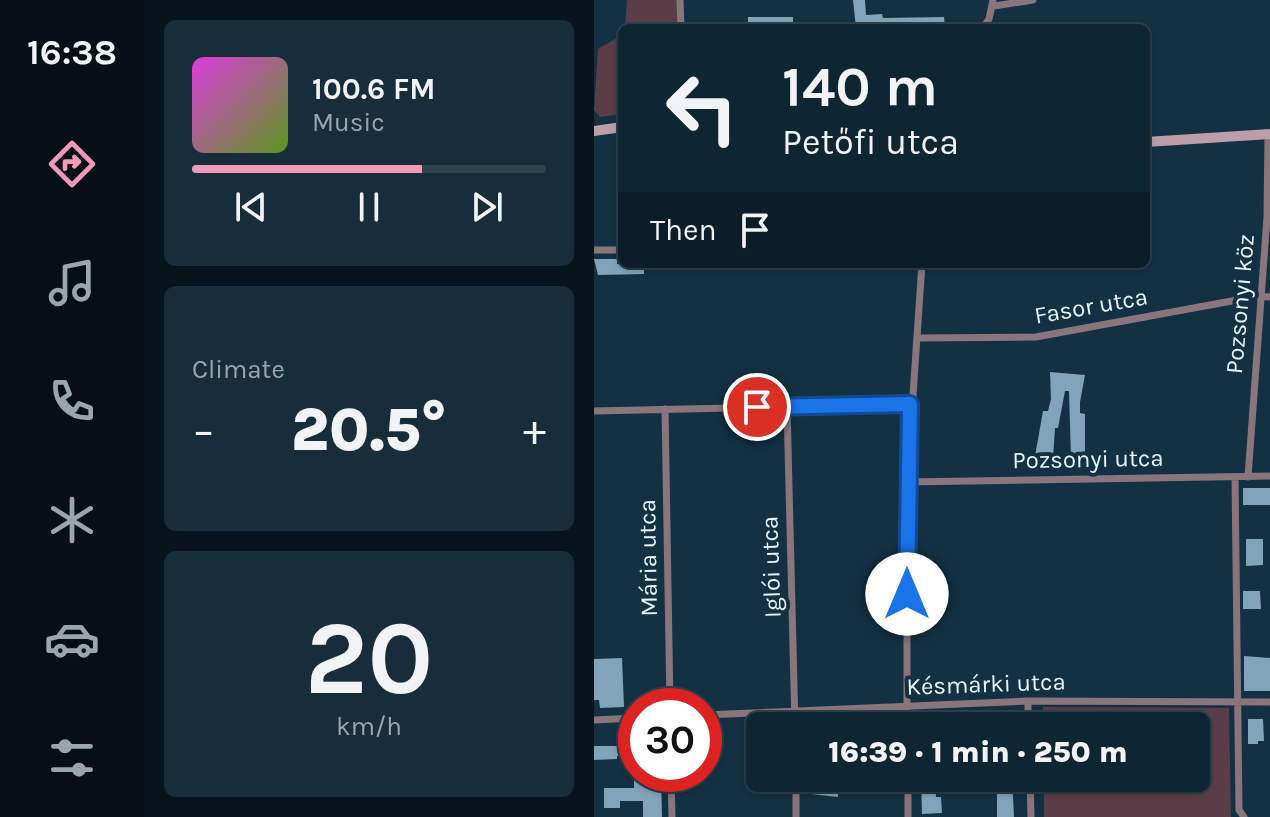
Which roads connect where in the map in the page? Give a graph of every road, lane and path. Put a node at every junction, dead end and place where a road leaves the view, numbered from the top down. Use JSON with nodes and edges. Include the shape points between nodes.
{"nodes":[{"id":1,"x":680,"y":0,"type":"edge"},
{"id":2,"x":1033,"y":0,"type":"edge"},
{"id":3,"x":994,"y":3,"type":"edge"},
{"id":4,"x":681,"y":24,"type":"edge"},
{"id":5,"x":985,"y":24,"type":"edge"},
{"id":6,"x":618,"y":128,"type":"edge"},
{"id":7,"x":594,"y":131,"type":"edge"},
{"id":8,"x":1269,"y":134,"type":"edge"},
{"id":9,"x":1150,"y":142,"type":"edge"},
{"id":10,"x":594,"y":250,"type":"edge"},
{"id":11,"x":618,"y":250,"type":"edge"},
{"id":12,"x":922,"y":268,"type":"edge"},
{"id":13,"x":1259,"y":296,"type":"junction"},
{"id":14,"x":1270,"y":297,"type":"edge"},
{"id":15,"x":917,"y":338,"type":"junction"},
{"id":16,"x":910,"y":404,"type":"junction"},
{"id":17,"x":787,"y":407,"type":"junction"},
{"id":18,"x":665,"y":409,"type":"junction"},
{"id":19,"x":594,"y":411,"type":"edge"},
{"id":20,"x":1270,"y":476,"type":"edge"},
{"id":21,"x":1235,"y":477,"type":"junction"},
{"id":22,"x":1248,"y":477,"type":"junction"},
{"id":23,"x":907,"y":482,"type":"junction"},
{"id":24,"x":670,"y":688,"type":"edge"},
{"id":25,"x":1028,"y":701,"type":"junction"},
{"id":26,"x":1270,"y":702,"type":"edge"},
{"id":27,"x":1238,"y":703,"type":"junction"},
{"id":28,"x":907,"y":706,"type":"junction"},
{"id":29,"x":795,"y":710,"type":"junction"},
{"id":30,"x":907,"y":712,"type":"edge"},
{"id":31,"x":1028,"y":712,"type":"edge"},
{"id":32,"x":722,"y":714,"type":"edge"},
{"id":33,"x":618,"y":719,"type":"edge"},
{"id":34,"x":594,"y":720,"type":"edge"},
{"id":35,"x":671,"y":792,"type":"edge"},
{"id":36,"x":796,"y":792,"type":"edge"},
{"id":37,"x":908,"y":792,"type":"edge"},
{"id":38,"x":1030,"y":792,"type":"edge"},
{"id":39,"x":672,"y":817,"type":"edge"},
{"id":40,"x":796,"y":817,"type":"edge"},
{"id":41,"x":908,"y":817,"type":"edge"},
{"id":42,"x":1031,"y":817,"type":"edge"},
{"id":43,"x":1244,"y":817,"type":"edge"}],
"edges":[{"from":1,"to":4,"type":"street"},
{"from":2,"to":3,"type":"street"},
{"from":3,"to":5,"type":"street"},
{"from":6,"to":7,"type":"main road"},
{"from":8,"to":9,"type":"main road"},
{"from":8,"to":13,"type":"street","name":"Pozsonyi köz"},
{"from":10,"to":11,"type":"street"},
{"from":12,"to":15,"type":"street"},
{"from":13,"to":14,"type":"street","name":"Fasor utca"},
{"from":13,"to":15,"type":"street","name":"Fasor utca","via":[[1036,337]]},
{"from":13,"to":22,"type":"street","name":"Pozsonyi köz"},
{"from":15,"to":16,"type":"street"},
{"from":16,"to":17,"type":"street"},
{"from":16,"to":23,"type":"street"},
{"from":17,"to":18,"type":"street"},
{"from":17,"to":29,"type":"street","name":"Iglói utca"},
{"from":18,"to":19,"type":"street"},
{"from":18,"to":24,"type":"street","name":"Mária utca"},
{"from":20,"to":22,"type":"street","name":"Pozsonyi utca"},
{"from":21,"to":22,"type":"street","name":"Pozsonyi utca"},
{"from":21,"to":23,"type":"street","name":"Pozsonyi utca"},
{"from":21,"to":27,"type":"street"},
{"from":23,"to":28,"type":"street"},
{"from":25,"to":27,"type":"street","name":"Késmárki utca"},
{"from":25,"to":28,"type":"street","name":"Késmárki utca"},
{"from":25,"to":31,"type":"street"},
{"from":26,"to":27,"type":"street","name":"Késmárki utca"},
{"from":27,"to":43,"type":"street","via":[[1239,810]]},
{"from":28,"to":29,"type":"street","name":"Késmárki utca"},
{"from":28,"to":30,"type":"street"},
{"from":29,"to":32,"type":"street","name":"Késmárki utca"},
{"from":33,"to":34,"type":"street"},
{"from":35,"to":39,"type":"street"},
{"from":36,"to":40,"type":"street"},
{"from":37,"to":41,"type":"street"},
{"from":38,"to":42,"type":"street"}]}
